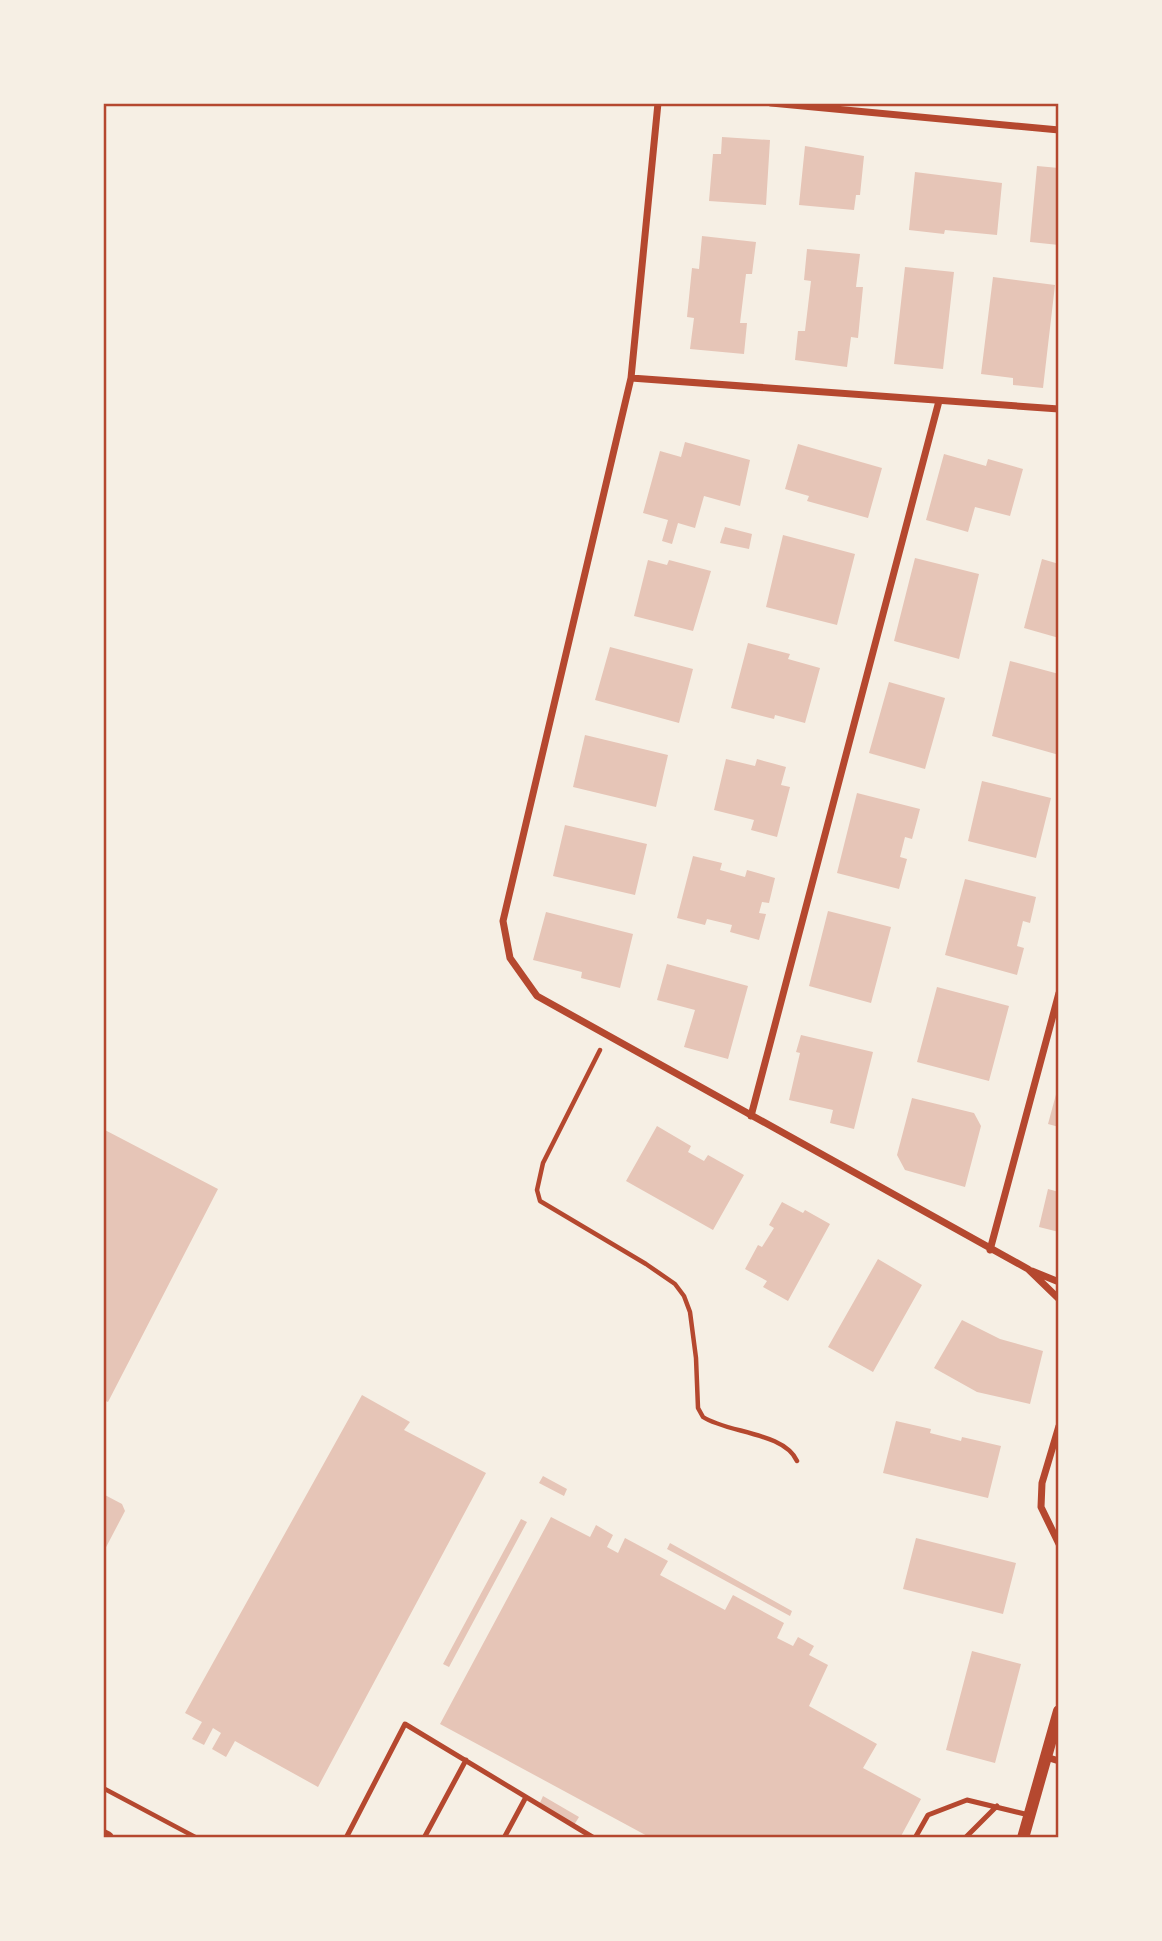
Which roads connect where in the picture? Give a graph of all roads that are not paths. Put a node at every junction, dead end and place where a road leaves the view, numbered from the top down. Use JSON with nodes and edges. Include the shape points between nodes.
{"nodes":[{"id":1,"x":658,"y":103,"type":"edge"},
{"id":2,"x":771,"y":103,"type":"edge"},
{"id":3,"x":1059,"y":130,"type":"edge"},
{"id":4,"x":631,"y":378,"type":"junction"},
{"id":5,"x":939,"y":401,"type":"junction"},
{"id":6,"x":1059,"y":409,"type":"edge"},
{"id":7,"x":1059,"y":993,"type":"edge"},
{"id":8,"x":751,"y":1115,"type":"junction"},
{"id":9,"x":990,"y":1250,"type":"junction"},
{"id":10,"x":1028,"y":1269,"type":"junction"},
{"id":11,"x":1059,"y":1282,"type":"edge"},
{"id":12,"x":1059,"y":1299,"type":"edge"},
{"id":13,"x":1059,"y":1426,"type":"edge"},
{"id":14,"x":1059,"y":1544,"type":"edge"},
{"id":15,"x":1059,"y":1711,"type":"edge"},
{"id":16,"x":1045,"y":1757,"type":"junction"},
{"id":17,"x":466,"y":1760,"type":"junction"},
{"id":18,"x":1059,"y":1761,"type":"edge"},
{"id":19,"x":526,"y":1797,"type":"junction"},
{"id":20,"x":997,"y":1806,"type":"junction"},
{"id":21,"x":1029,"y":1815,"type":"junction"},
{"id":22,"x":590,"y":1837,"type":"edge"},
{"id":23,"x":346,"y":1838,"type":"edge"},
{"id":24,"x":424,"y":1838,"type":"edge"},
{"id":25,"x":504,"y":1838,"type":"edge"},
{"id":26,"x":915,"y":1838,"type":"edge"},
{"id":27,"x":965,"y":1838,"type":"edge"},
{"id":28,"x":1024,"y":1838,"type":"edge"}],
"edges":[{"from":1,"to":4,"type":"street"},
{"from":2,"to":3,"type":"street"},
{"from":4,"to":5,"type":"street"},
{"from":4,"to":8,"type":"street","via":[[503,921],[510,958],[537,996]]},
{"from":5,"to":6,"type":"street"},
{"from":5,"to":8,"type":"street"},
{"from":7,"to":9,"type":"street"},
{"from":8,"to":9,"type":"street"},
{"from":9,"to":10,"type":"street"},
{"from":10,"to":11,"type":"street"},
{"from":10,"to":12,"type":"street"},
{"from":13,"to":14,"type":"street","via":[[1042,1483],[1041,1507]]},
{"from":15,"to":16,"type":"street"},
{"from":16,"to":18,"type":"street"},
{"from":16,"to":21,"type":"street"},
{"from":17,"to":19,"type":"lane"},
{"from":17,"to":23,"type":"lane","via":[[405,1724]]},
{"from":17,"to":24,"type":"lane"},
{"from":19,"to":22,"type":"lane"},
{"from":19,"to":25,"type":"lane"},
{"from":20,"to":21,"type":"lane"},
{"from":20,"to":26,"type":"lane","via":[[967,1800],[928,1815]]},
{"from":20,"to":27,"type":"lane"},
{"from":21,"to":28,"type":"street"}]}
